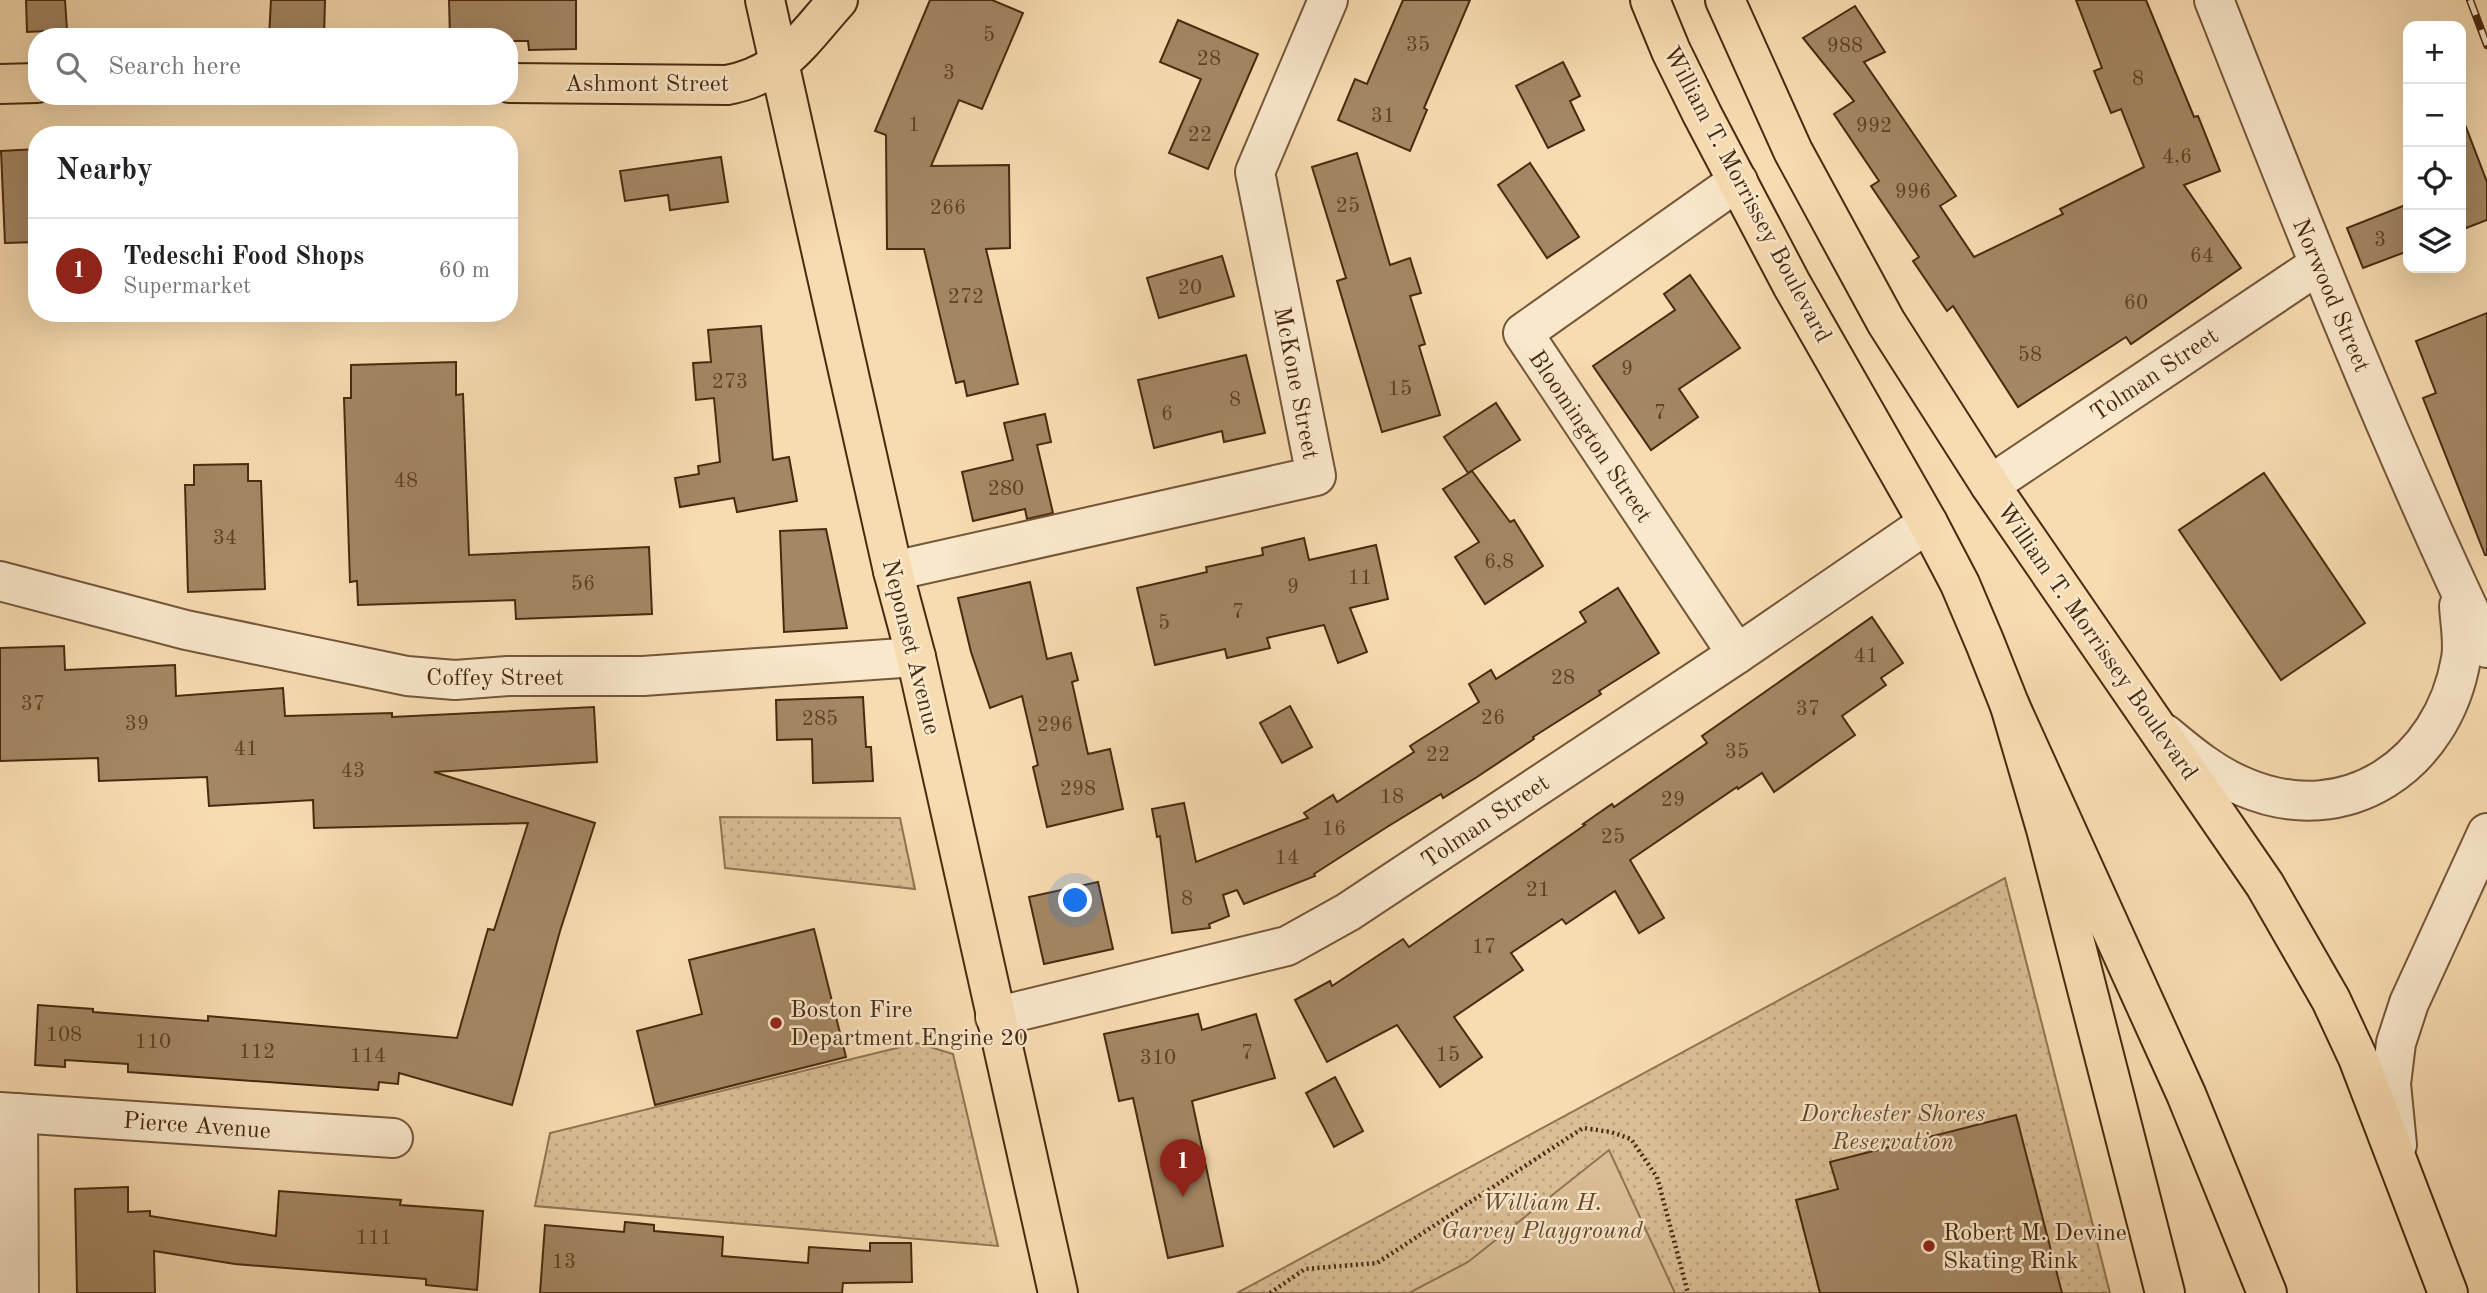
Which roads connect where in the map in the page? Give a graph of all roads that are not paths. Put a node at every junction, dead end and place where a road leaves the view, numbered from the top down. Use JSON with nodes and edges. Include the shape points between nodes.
{"nodes":[{"id":1,"x":765,"y":0,"type":"edge"},
{"id":2,"x":838,"y":0,"type":"edge"},
{"id":3,"x":1328,"y":0,"type":"edge"},
{"id":4,"x":1650,"y":0,"type":"edge"},
{"id":5,"x":1725,"y":0,"type":"edge"},
{"id":6,"x":2214,"y":0,"type":"edge"},
{"id":7,"x":780,"y":64,"type":"junction"},
{"id":8,"x":28,"y":83,"type":"edge"},
{"id":9,"x":518,"y":83,"type":"edge"},
{"id":10,"x":0,"y":84,"type":"edge"},
{"id":11,"x":1738,"y":181,"type":"junction"},
{"id":12,"x":2318,"y":265,"type":"junction"},
{"id":13,"x":1990,"y":485,"type":"junction"},
{"id":14,"x":1928,"y":523,"type":"junction"},
{"id":15,"x":893,"y":571,"type":"junction"},
{"id":16,"x":0,"y":581,"type":"edge"},
{"id":17,"x":2457,"y":586,"type":"junction"},
{"id":18,"x":2487,"y":648,"type":"edge"},
{"id":19,"x":1737,"y":654,"type":"junction"},
{"id":20,"x":916,"y":657,"type":"junction"},
{"id":21,"x":2010,"y":706,"type":"junction"},
{"id":22,"x":2157,"y":727,"type":"junction"},
{"id":23,"x":2487,"y":833,"type":"edge"},
{"id":24,"x":995,"y":1017,"type":"junction"},
{"id":25,"x":9,"y":1112,"type":"edge"},
{"id":26,"x":393,"y":1138,"type":"dead end"},
{"id":27,"x":2400,"y":1168,"type":"junction"},
{"id":28,"x":19,"y":1293,"type":"edge"},
{"id":29,"x":1058,"y":1293,"type":"edge"},
{"id":30,"x":2165,"y":1293,"type":"edge"},
{"id":31,"x":2267,"y":1293,"type":"edge"},
{"id":32,"x":2448,"y":1293,"type":"edge"}],
"edges":[{"from":1,"to":7,"type":"main road","name":"Neponset Avenue"},
{"from":2,"to":7,"type":"main road"},
{"from":3,"to":15,"type":"street","name":"McKone Street","via":[[1255,172],[1316,476]]},
{"from":4,"to":11,"type":"main road","name":"William T. Morrissey Boulevard","via":[[1681,72]]},
{"from":5,"to":13,"type":"main road","name":"William T. Morrissey Boulevard","via":[[1793,151],[1852,263]]},
{"from":6,"to":12,"type":"street","name":"Norwood Street"},
{"from":7,"to":9,"type":"main road","name":"Ashmont Street","via":[[766,74],[727,85]]},
{"from":7,"to":15,"type":"main road","name":"Neponset Avenue"},
{"from":8,"to":10,"type":"main road"},
{"from":11,"to":14,"type":"main road","name":"William T. Morrissey Boulevard"},
{"from":11,"to":19,"type":"street","name":"Bloomington Street","via":[[1522,333]]},
{"from":12,"to":13,"type":"street","name":"Tolman Street"},
{"from":12,"to":17,"type":"street","name":"Norwood Street"},
{"from":13,"to":22,"type":"main road","name":"William T. Morrissey Boulevard"},
{"from":14,"to":19,"type":"street","name":"Tolman Street"},
{"from":14,"to":21,"type":"main road","name":"William T. Morrissey Boulevard","via":[[1960,584]]},
{"from":15,"to":20,"type":"main road","name":"Neponset Avenue"},
{"from":16,"to":20,"type":"street","name":"Coffey Street","via":[[186,629],[419,677],[455,680],[643,676]]},
{"from":17,"to":18,"type":"street","name":"Norwood Street"},
{"from":17,"to":22,"type":"street","name":"Norwood Street","via":[[2462,656],[2455,688],[2425,745],[2398,770],[2368,788],[2340,799],[2278,798],[2217,773]]},
{"from":19,"to":24,"type":"street","name":"Tolman Street","via":[[1348,912],[1287,946]]},
{"from":20,"to":24,"type":"main road","name":"Neponset Avenue"},
{"from":21,"to":30,"type":"main road","name":"William T. Morrissey Boulevard"},
{"from":21,"to":31,"type":"main road","via":[[2186,1094]]},
{"from":22,"to":27,"type":"main road","name":"William T. Morrissey Boulevard","via":[[2265,885],[2331,1000]]},
{"from":23,"to":27,"type":"street","via":[[2409,1003],[2396,1043],[2391,1084]]},
{"from":24,"to":29,"type":"main road","name":"Neponset Avenue"},
{"from":25,"to":26,"type":"street","name":"Pierce Avenue"},
{"from":25,"to":28,"type":"street"},
{"from":27,"to":32,"type":"main road","name":"William T. Morrissey Boulevard"}]}
